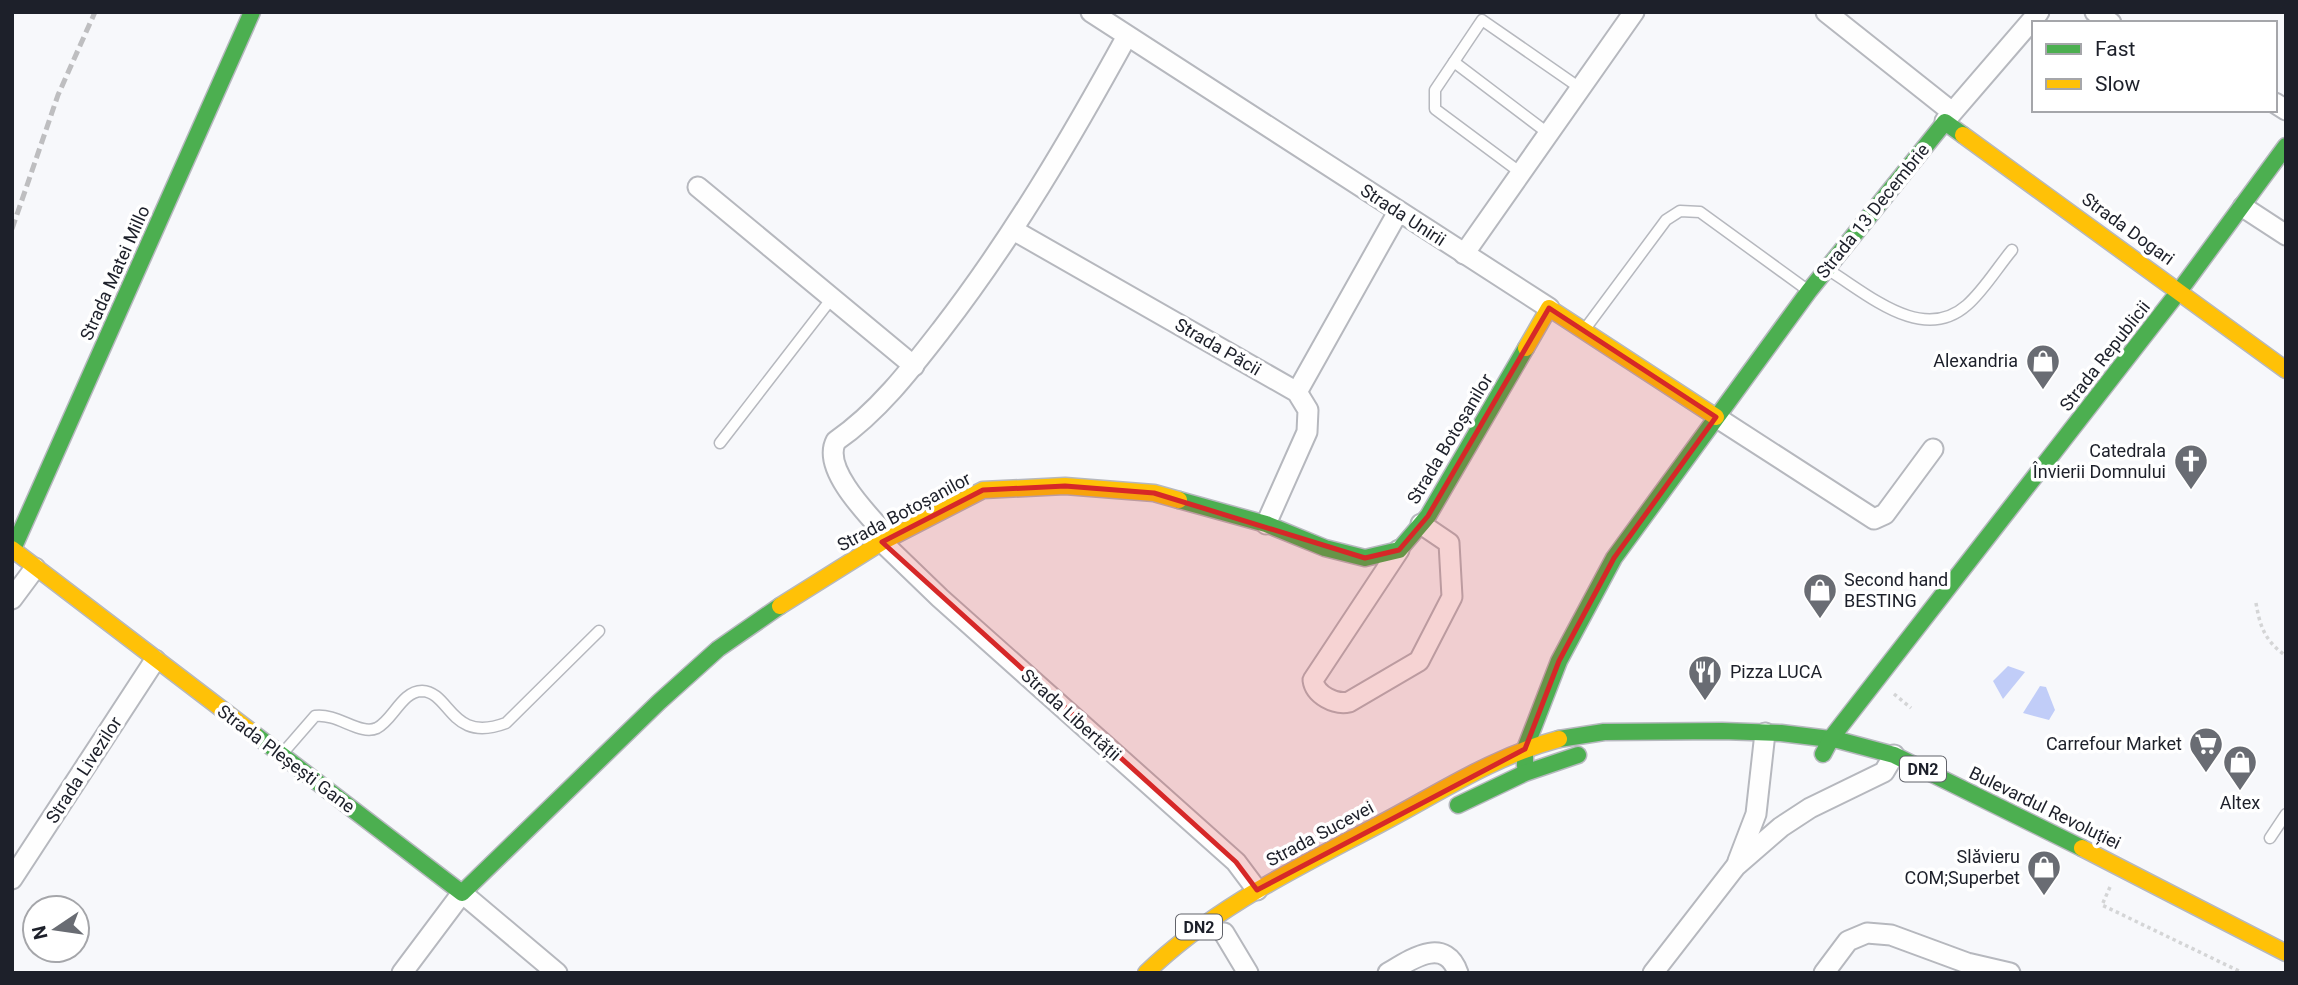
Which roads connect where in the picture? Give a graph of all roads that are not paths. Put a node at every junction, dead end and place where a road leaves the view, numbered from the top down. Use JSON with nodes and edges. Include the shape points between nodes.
{"nodes":[{"id":1,"x":253,"y":12,"type":"edge"},
{"id":2,"x":1091,"y":12,"type":"edge"},
{"id":3,"x":1634,"y":12,"type":"edge"},
{"id":4,"x":1826,"y":12,"type":"edge"},
{"id":5,"x":2039,"y":12,"type":"edge"},
{"id":6,"x":1485,"y":16,"type":"edge"},
{"id":7,"x":1127,"y":36,"type":"junction"},
{"id":8,"x":1454,"y":62,"type":"junction"},
{"id":9,"x":1580,"y":88,"type":"junction"},
{"id":10,"x":1949,"y":117,"type":"junction"},
{"id":11,"x":1549,"y":134,"type":"junction"},
{"id":12,"x":2286,"y":146,"type":"edge"},
{"id":13,"x":1521,"y":173,"type":"junction"},
{"id":14,"x":698,"y":187,"type":"dead end"},
{"id":15,"x":2243,"y":206,"type":"junction"},
{"id":16,"x":1398,"y":212,"type":"junction"},
{"id":17,"x":1015,"y":231,"type":"junction"},
{"id":18,"x":2286,"y":235,"type":"edge"},
{"id":19,"x":2012,"y":250,"type":"dead end"},
{"id":20,"x":1464,"y":254,"type":"junction"},
{"id":21,"x":1827,"y":269,"type":"junction"},
{"id":22,"x":2180,"y":290,"type":"junction"},
{"id":23,"x":1809,"y":291,"type":"junction"},
{"id":24,"x":832,"y":298,"type":"junction"},
{"id":25,"x":1549,"y":308,"type":"junction"},
{"id":26,"x":1584,"y":330,"type":"junction"},
{"id":27,"x":914,"y":366,"type":"junction"},
{"id":28,"x":2286,"y":370,"type":"edge"},
{"id":29,"x":1297,"y":393,"type":"junction"},
{"id":30,"x":1716,"y":417,"type":"junction"},
{"id":31,"x":720,"y":443,"type":"dead end"},
{"id":32,"x":1933,"y":449,"type":"dead end"},
{"id":33,"x":1266,"y":524,"type":"junction"},
{"id":34,"x":1421,"y":524,"type":"junction"},
{"id":35,"x":885,"y":540,"type":"junction"},
{"id":36,"x":13,"y":549,"type":"edge"},
{"id":37,"x":1399,"y":551,"type":"junction"},
{"id":38,"x":35,"y":568,"type":"junction"},
{"id":39,"x":12,"y":599,"type":"edge"},
{"id":40,"x":599,"y":631,"type":"dead end"},
{"id":41,"x":155,"y":660,"type":"junction"},
{"id":42,"x":1832,"y":737,"type":"junction"},
{"id":43,"x":1764,"y":746,"type":"junction"},
{"id":44,"x":1620,"y":748,"type":"dead end"},
{"id":45,"x":1689,"y":748,"type":"dead end"},
{"id":46,"x":1525,"y":749,"type":"junction"},
{"id":47,"x":1598,"y":752,"type":"dead end"},
{"id":48,"x":1800,"y":752,"type":"dead end"},
{"id":49,"x":1824,"y":754,"type":"junction"},
{"id":50,"x":281,"y":756,"type":"junction"},
{"id":51,"x":1891,"y":768,"type":"junction"},
{"id":52,"x":1525,"y":773,"type":"junction"},
{"id":53,"x":1444,"y":813,"type":"dead end"},
{"id":54,"x":2286,"y":814,"type":"edge"},
{"id":55,"x":2270,"y":838,"type":"dead end"},
{"id":56,"x":1736,"y":866,"type":"junction"},
{"id":57,"x":12,"y":879,"type":"edge"},
{"id":58,"x":1257,"y":890,"type":"junction"},
{"id":59,"x":462,"y":892,"type":"junction"},
{"id":60,"x":1225,"y":933,"type":"dead end"},
{"id":61,"x":2286,"y":953,"type":"edge"},
{"id":62,"x":402,"y":973,"type":"edge"},
{"id":63,"x":557,"y":973,"type":"edge"},
{"id":64,"x":1146,"y":973,"type":"edge"},
{"id":65,"x":1248,"y":973,"type":"edge"},
{"id":66,"x":1388,"y":973,"type":"edge"},
{"id":67,"x":1458,"y":973,"type":"edge"},
{"id":68,"x":1653,"y":973,"type":"edge"},
{"id":69,"x":1824,"y":973,"type":"edge"},
{"id":70,"x":2010,"y":973,"type":"edge"}],
"edges":[{"from":1,"to":36,"type":"street","name":"Strada Matei Millo"},
{"from":2,"to":7,"type":"street","name":"Strada Unirii"},
{"from":3,"to":9,"type":"street"},
{"from":4,"to":10,"type":"street"},
{"from":5,"to":10,"type":"street","name":"Strada 13 Decembrie"},
{"from":6,"to":8,"type":"lane"},
{"from":6,"to":9,"type":"lane"},
{"from":7,"to":16,"type":"street","name":"Strada Unirii"},
{"from":7,"to":17,"type":"street"},
{"from":8,"to":11,"type":"lane"},
{"from":8,"to":13,"type":"lane","via":[[1435,90],[1435,109]]},
{"from":9,"to":11,"type":"street"},
{"from":10,"to":21,"type":"street","name":"Strada 13 Decembrie"},
{"from":10,"to":22,"type":"street","name":"Strada Dogari"},
{"from":11,"to":13,"type":"street"},
{"from":12,"to":15,"type":"street","name":"Strada Republicii"},
{"from":13,"to":20,"type":"street"},
{"from":14,"to":24,"type":"street"},
{"from":15,"to":18,"type":"street"},
{"from":15,"to":22,"type":"street","name":"Strada Republicii"},
{"from":16,"to":20,"type":"street","name":"Strada Unirii"},
{"from":16,"to":29,"type":"street"},
{"from":17,"to":27,"type":"street"},
{"from":17,"to":29,"type":"street","name":"Strada Păcii"},
{"from":19,"to":21,"type":"lane","via":[[1968,304],[1934,320],[1905,317]]},
{"from":20,"to":25,"type":"street","name":"Strada Unirii"},
{"from":21,"to":23,"type":"street","name":"Strada 13 Decembrie"},
{"from":22,"to":28,"type":"street","name":"Strada Dogari"},
{"from":22,"to":42,"type":"street","name":"Strada Republicii"},
{"from":23,"to":26,"type":"lane","via":[[1700,212],[1681,211],[1666,220]]},
{"from":23,"to":30,"type":"street","name":"Strada 13 Decembrie"},
{"from":24,"to":27,"type":"street"},
{"from":24,"to":31,"type":"lane"},
{"from":25,"to":26,"type":"street","name":"Strada Unirii"},
{"from":25,"to":34,"type":"street","name":"Strada Botoșanilor"},
{"from":26,"to":30,"type":"street","name":"Strada Unirii"},
{"from":27,"to":35,"type":"street","via":[[832,450],[841,477]]},
{"from":29,"to":33,"type":"street","via":[[1308,410],[1307,432]]},
{"from":30,"to":32,"type":"street","via":[[1874,519],[1885,514]]},
{"from":30,"to":46,"type":"street","via":[[1614,558],[1559,661]]},
{"from":33,"to":35,"type":"street","name":"Strada Botoșanilor","via":[[1154,493],[1025,486],[983,490]]},
{"from":33,"to":37,"type":"street","name":"Strada Botoșanilor","via":[[1325,548],[1365,558]]},
{"from":34,"to":37,"type":"street","name":"Strada Botoșanilor"},
{"from":34,"to":37,"type":"street","via":[[1449,543],[1452,597],[1419,661],[1349,702],[1338,703],[1318,692],[1313,680]]},
{"from":35,"to":58,"type":"street","name":"Strada Libertății","via":[[940,598],[1236,862]]},
{"from":35,"to":59,"type":"street","name":"Strada Botoșanilor","via":[[718,649]]},
{"from":36,"to":38,"type":"street","name":"Strada Pleșești Gane"},
{"from":38,"to":39,"type":"street"},
{"from":38,"to":41,"type":"street","name":"Strada Pleșești Gane"},
{"from":40,"to":50,"type":"lane","via":[[506,723],[476,728],[457,720],[432,694],[422,691],[412,693],[377,728],[366,730],[328,714],[315,716]]},
{"from":41,"to":50,"type":"street","name":"Strada Pleșești Gane"},
{"from":41,"to":57,"type":"street","name":"Strada Livezilor"},
{"from":42,"to":43,"type":"street","name":"Bulevardul Revoluției","number":"DN2"},
{"from":42,"to":49,"type":"street","name":"Strada Republicii"},
{"from":42,"to":51,"type":"street","name":"Bulevardul Revoluției","number":"DN2","via":[[1860,742]]},
{"from":43,"to":46,"type":"street","name":"Bulevardul Revoluției","number":"DN2","via":[[1612,733],[1572,736]]},
{"from":43,"to":56,"type":"street","via":[[1756,814]]},
{"from":44,"to":45,"type":"street"},
{"from":46,"to":52,"type":"street"},
{"from":46,"to":58,"type":"street","name":"Strada Sucevei","number":"DN2"},
{"from":47,"to":52,"type":"street"},
{"from":48,"to":49,"type":"street","name":"Bulevardul Revoluției","number":"DN2"},
{"from":49,"to":51,"type":"street","name":"Bulevardul Revoluției","number":"DN2"},
{"from":50,"to":59,"type":"street","name":"Strada Pleșești Gane"},
{"from":51,"to":56,"type":"street","via":[[1800,814]]},
{"from":51,"to":61,"type":"street","name":"Bulevardul Revoluției","number":"DN2","via":[[2121,867]]},
{"from":52,"to":53,"type":"street"},
{"from":54,"to":55,"type":"lane"},
{"from":56,"to":68,"type":"street"},
{"from":58,"to":64,"type":"street","name":"Strada Sucevei","number":"DN2","via":[[1183,939]]},
{"from":59,"to":62,"type":"street"},
{"from":59,"to":63,"type":"street","name":"Strada Pleșești Gane"},
{"from":60,"to":65,"type":"street"},
{"from":66,"to":67,"type":"street","via":[[1434,952],[1452,961]]},
{"from":69,"to":70,"type":"street","via":[[1848,941],[1867,933],[1891,935],[1967,963]]}]}
